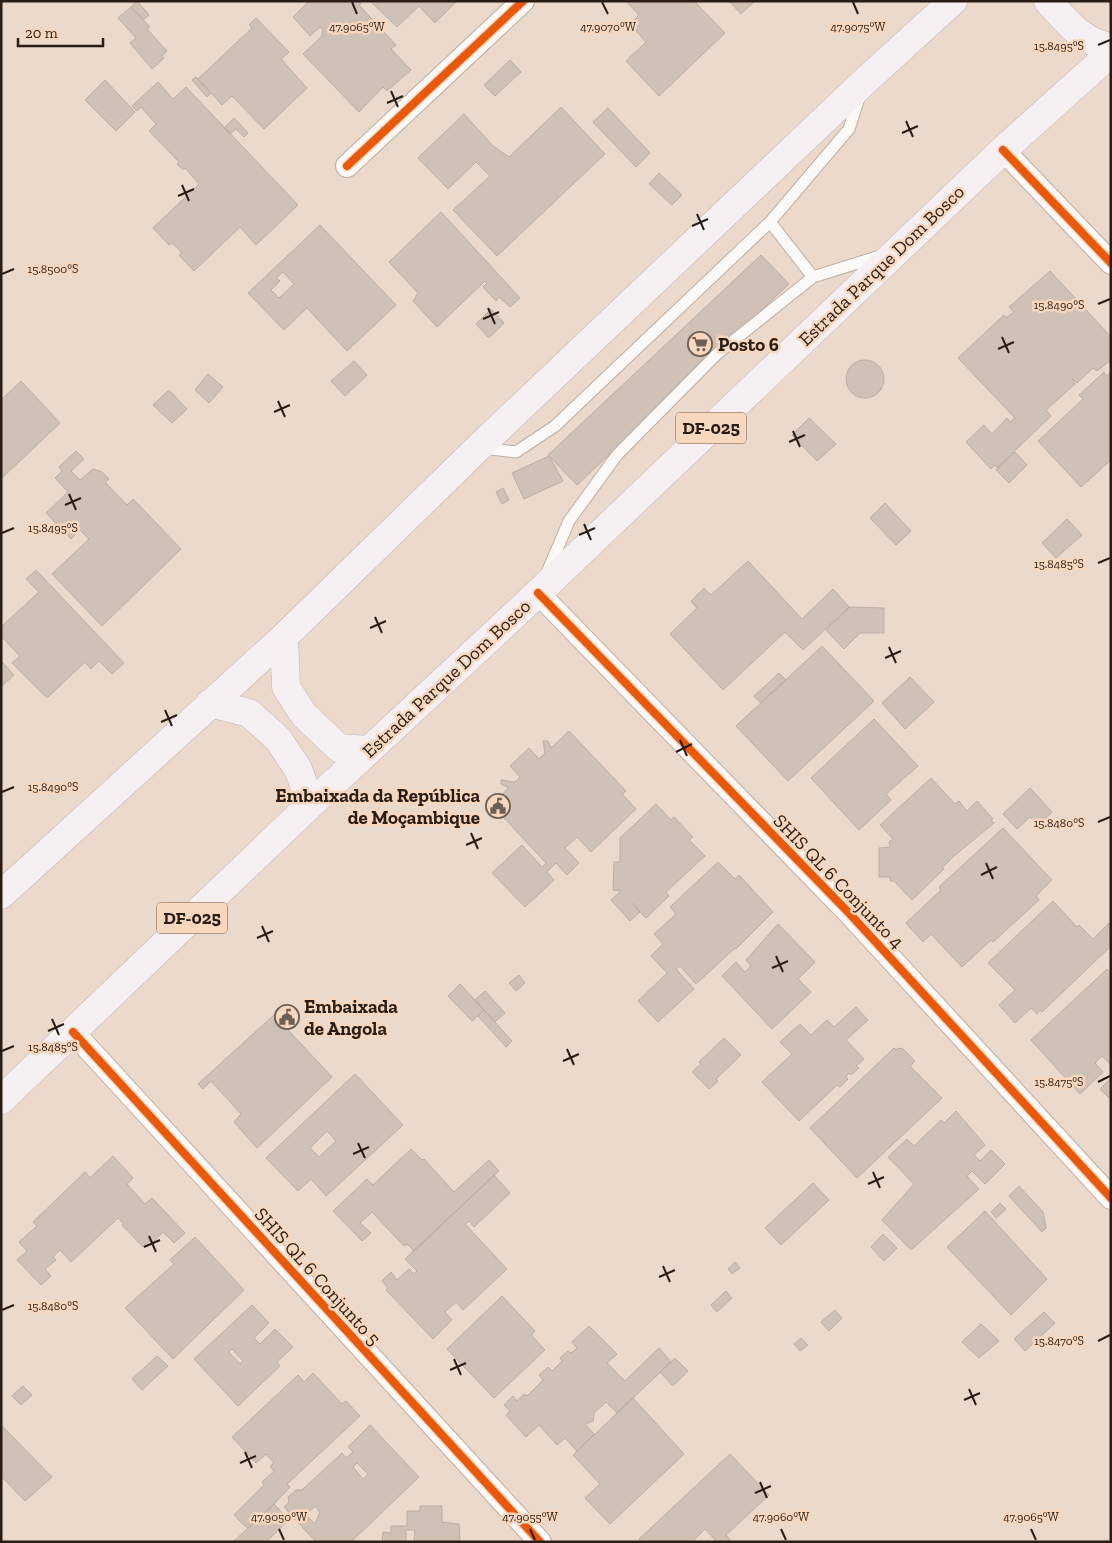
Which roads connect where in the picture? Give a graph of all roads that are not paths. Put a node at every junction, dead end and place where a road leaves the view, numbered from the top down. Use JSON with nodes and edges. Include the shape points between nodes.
{"nodes":[{"id":1,"x":523,"y":1,"type":"edge"},
{"id":2,"x":953,"y":1,"type":"edge"},
{"id":3,"x":1048,"y":1,"type":"edge"},
{"id":4,"x":1111,"y":46,"type":"edge"},
{"id":5,"x":1111,"y":53,"type":"edge"},
{"id":6,"x":864,"y":82,"type":"junction"},
{"id":7,"x":1003,"y":150,"type":"junction"},
{"id":8,"x":347,"y":166,"type":"dead end"},
{"id":9,"x":770,"y":222,"type":"junction"},
{"id":10,"x":897,"y":250,"type":"junction"},
{"id":11,"x":1111,"y":263,"type":"edge"},
{"id":12,"x":813,"y":277,"type":"junction"},
{"id":13,"x":478,"y":448,"type":"junction"},
{"id":14,"x":538,"y":592,"type":"junction"},
{"id":15,"x":284,"y":637,"type":"junction"},
{"id":16,"x":210,"y":703,"type":"junction"},
{"id":17,"x":369,"y":750,"type":"junction"},
{"id":18,"x":311,"y":804,"type":"junction"},
{"id":19,"x":1,"y":895,"type":"edge"},
{"id":20,"x":73,"y":1032,"type":"junction"},
{"id":21,"x":1,"y":1100,"type":"edge"},
{"id":22,"x":1111,"y":1198,"type":"edge"},
{"id":23,"x":540,"y":1542,"type":"edge"}],
"edges":[{"from":1,"to":8,"type":"street"},
{"from":2,"to":6,"type":"main road"},
{"from":3,"to":4,"type":"main road","via":[[1084,38]]},
{"from":5,"to":7,"type":"main road","name":"Estrada Parque Dom Bosco","number":"DF-025"},
{"from":6,"to":9,"type":"lane","via":[[849,129]]},
{"from":6,"to":13,"type":"main road"},
{"from":7,"to":10,"type":"main road","name":"Estrada Parque Dom Bosco","number":"DF-025"},
{"from":7,"to":11,"type":"street"},
{"from":9,"to":12,"type":"lane"},
{"from":9,"to":13,"type":"lane","via":[[555,426],[516,452]]},
{"from":10,"to":12,"type":"lane"},
{"from":10,"to":14,"type":"main road","name":"Estrada Parque Dom Bosco","number":"DF-025"},
{"from":12,"to":14,"type":"lane","via":[[718,353],[618,455],[568,521]]},
{"from":13,"to":15,"type":"main road"},
{"from":14,"to":17,"type":"main road","name":"Estrada Parque Dom Bosco","number":"DF-025"},
{"from":14,"to":22,"type":"street","name":"SHIS QL 6 Conjunto 4","via":[[849,913]]},
{"from":15,"to":16,"type":"main road"},
{"from":15,"to":17,"type":"main road","via":[[286,687],[304,715],[339,748]]},
{"from":16,"to":18,"type":"main road","via":[[249,713],[278,739],[298,769]]},
{"from":16,"to":19,"type":"main road"},
{"from":17,"to":18,"type":"main road","name":"Estrada Parque Dom Bosco","number":"DF-025"},
{"from":18,"to":20,"type":"main road","name":"Estrada Parque Dom Bosco","number":"DF-025"},
{"from":20,"to":21,"type":"main road","name":"Estrada Parque Dom Bosco","number":"DF-025"},
{"from":20,"to":23,"type":"street","name":"SHIS QL 6 Conjunto 5"}]}
